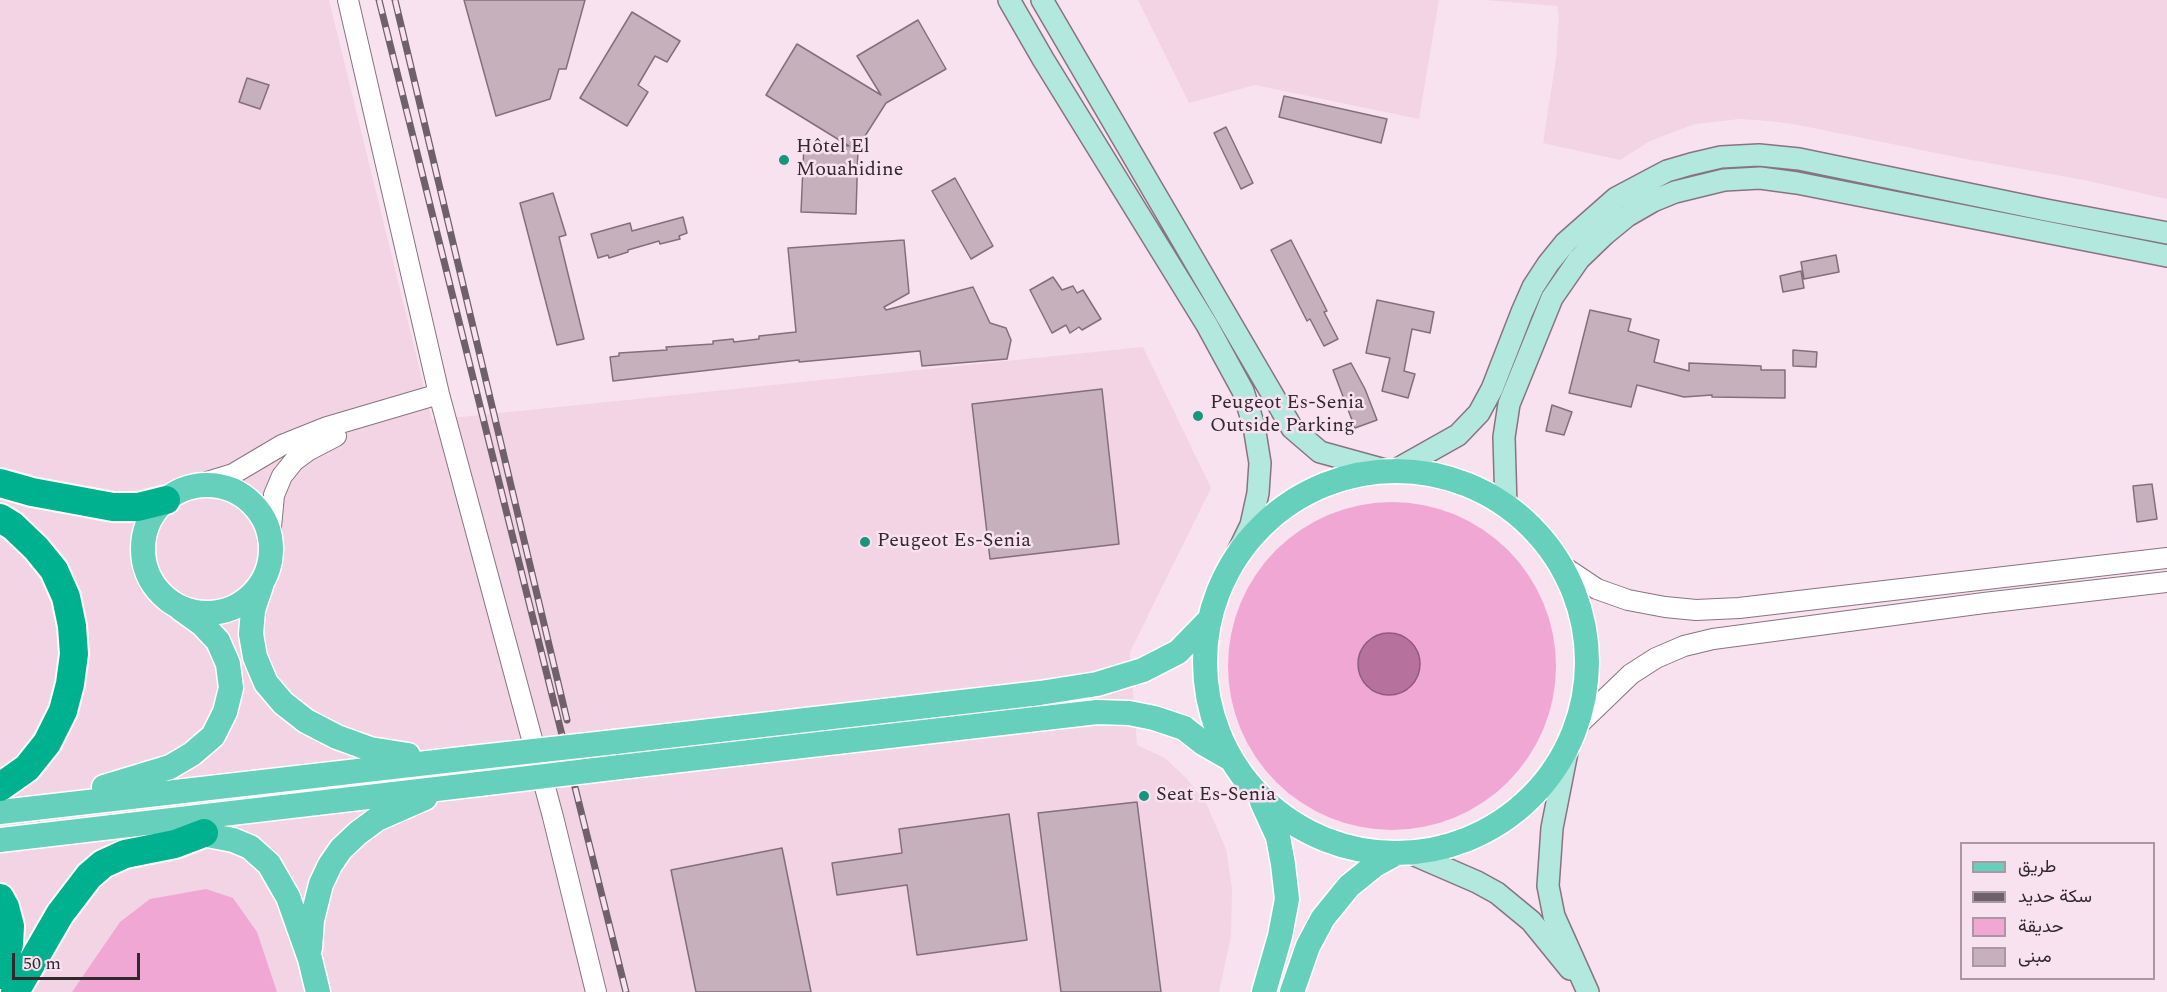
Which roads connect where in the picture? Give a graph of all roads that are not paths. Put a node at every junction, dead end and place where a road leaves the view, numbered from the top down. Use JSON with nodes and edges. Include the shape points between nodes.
{"nodes":[{"id":1,"x":348,"y":0,"type":"edge"},
{"id":2,"x":1009,"y":0,"type":"edge"},
{"id":3,"x":1041,"y":0,"type":"edge"},
{"id":4,"x":1069,"y":48,"type":"junction"},
{"id":5,"x":1043,"y":59,"type":"junction"},
{"id":6,"x":2167,"y":233,"type":"edge"},
{"id":7,"x":2167,"y":256,"type":"edge"},
{"id":8,"x":441,"y":400,"type":"junction"},
{"id":9,"x":1392,"y":471,"type":"junction"},
{"id":10,"x":0,"y":483,"type":"edge"},
{"id":11,"x":194,"y":486,"type":"junction"},
{"id":12,"x":166,"y":500,"type":"junction"},
{"id":13,"x":1506,"y":506,"type":"junction"},
{"id":14,"x":0,"y":518,"type":"edge"},
{"id":15,"x":270,"y":538,"type":"junction"},
{"id":16,"x":2167,"y":558,"type":"edge"},
{"id":17,"x":1233,"y":562,"type":"junction"},
{"id":18,"x":1561,"y":565,"type":"junction"},
{"id":19,"x":264,"y":578,"type":"junction"},
{"id":20,"x":2167,"y":582,"type":"edge"},
{"id":21,"x":180,"y":607,"type":"junction"},
{"id":22,"x":1209,"y":620,"type":"junction"},
{"id":23,"x":1573,"y":737,"type":"junction"},
{"id":24,"x":1231,"y":759,"type":"junction"},
{"id":25,"x":440,"y":760,"type":"junction"},
{"id":26,"x":470,"y":785,"type":"junction"},
{"id":27,"x":1256,"y":792,"type":"junction"},
{"id":28,"x":4,"y":803,"type":"edge"},
{"id":29,"x":262,"y":809,"type":"junction"},
{"id":30,"x":124,"y":825,"type":"junction"},
{"id":31,"x":204,"y":833,"type":"junction"},
{"id":32,"x":0,"y":840,"type":"edge"},
{"id":33,"x":1402,"y":853,"type":"junction"},
{"id":34,"x":0,"y":898,"type":"edge"},
{"id":35,"x":310,"y":959,"type":"junction"},
{"id":36,"x":0,"y":975,"type":"edge"},
{"id":37,"x":1586,"y":988,"type":"edge"},
{"id":38,"x":15,"y":992,"type":"edge"},
{"id":39,"x":318,"y":992,"type":"edge"},
{"id":40,"x":596,"y":992,"type":"edge"},
{"id":41,"x":1264,"y":992,"type":"edge"},
{"id":42,"x":1292,"y":992,"type":"edge"}],
"edges":[{"from":1,"to":8,"type":"street"},
{"from":2,"to":5,"type":"main road"},
{"from":3,"to":4,"type":"main road"},
{"from":4,"to":5,"type":"main road"},
{"from":4,"to":9,"type":"main road","via":[[1292,428],[1320,452]]},
{"from":5,"to":17,"type":"main road","via":[[1244,391],[1254,426],[1259,483],[1251,525]]},
{"from":6,"to":9,"type":"main road","via":[[1799,159],[1721,157],[1668,171],[1616,198],[1565,243],[1533,287],[1479,413],[1458,435]]},
{"from":7,"to":13,"type":"main road","via":[[1760,178],[1724,180],[1675,192],[1626,216],[1605,234],[1579,259],[1552,298],[1507,413]]},
{"from":8,"to":11,"type":"street","via":[[327,427],[282,445],[233,474]]},
{"from":8,"to":15,"type":"street","via":[[329,438],[294,461],[282,476],[273,502]]},
{"from":8,"to":40,"type":"street"},
{"from":9,"to":13,"type":"main road","via":[[1434,475],[1472,487]]},
{"from":9,"to":17,"type":"main road","via":[[1352,476],[1317,488],[1284,507],[1256,532]]},
{"from":10,"to":12,"type":"highway","via":[[113,507],[138,507]]},
{"from":11,"to":12,"type":"main road"},
{"from":11,"to":15,"type":"main road","via":[[211,485],[243,496],[265,522]]},
{"from":12,"to":21,"type":"main road","via":[[148,523],[143,542],[144,562],[151,581],[163,596]]},
{"from":13,"to":18,"type":"main road","via":[[1546,543]]},
{"from":14,"to":28,"type":"highway","via":[[36,548],[54,570],[66,597],[74,654],[63,711],[47,743]]},
{"from":15,"to":19,"type":"main road","via":[[270,559]]},
{"from":16,"to":18,"type":"street","via":[[1696,610],[1628,600],[1598,589]]},
{"from":17,"to":22,"type":"main road","via":[[1218,590]]},
{"from":18,"to":23,"type":"main road","via":[[1574,590],[1587,644],[1587,681]]},
{"from":19,"to":21,"type":"main road","via":[[255,592],[228,609],[212,613]]},
{"from":19,"to":25,"type":"main road","via":[[253,610],[251,634],[266,683],[283,703],[306,721],[370,749]]},
{"from":20,"to":23,"type":"street","via":[[1962,606],[1684,646],[1631,674]]},
{"from":21,"to":28,"type":"main road","via":[[218,641],[228,664],[231,688],[213,736],[170,767],[136,779]]},
{"from":22,"to":24,"type":"main road","via":[[1204,655],[1206,691],[1215,726]]},
{"from":22,"to":25,"type":"main road","bridge":true,"via":[[1178,652],[1143,670],[1097,684]]},
{"from":23,"to":33,"type":"main road","via":[[1535,794],[1491,829],[1438,849]]},
{"from":23,"to":37,"type":"main road","via":[[1552,828],[1548,886],[1554,916]]},
{"from":24,"to":26,"type":"main road","bridge":true,"via":[[1184,728],[1154,718],[1097,712]]},
{"from":24,"to":27,"type":"main road"},
{"from":25,"to":28,"type":"main road"},
{"from":26,"to":29,"type":"main road"},
{"from":26,"to":35,"type":"main road","via":[[409,803],[377,819],[341,849],[316,901]]},
{"from":27,"to":33,"type":"main road","via":[[1279,813],[1333,843]]},
{"from":27,"to":41,"type":"main road","via":[[1278,837],[1287,899]]},
{"from":29,"to":30,"type":"main road"},
{"from":29,"to":31,"type":"main road"},
{"from":30,"to":31,"type":"main road"},
{"from":30,"to":32,"type":"main road"},
{"from":31,"to":35,"type":"main road","via":[[250,847],[269,864],[288,897]]},
{"from":31,"to":38,"type":"highway","via":[[175,844],[124,854],[89,876],[60,914]]},
{"from":33,"to":37,"type":"main road","via":[[1497,893],[1531,921]]},
{"from":33,"to":42,"type":"main road","via":[[1375,865],[1349,886],[1323,918],[1308,946]]},
{"from":34,"to":36,"type":"highway","via":[[10,926]]},
{"from":35,"to":39,"type":"main road"}]}
